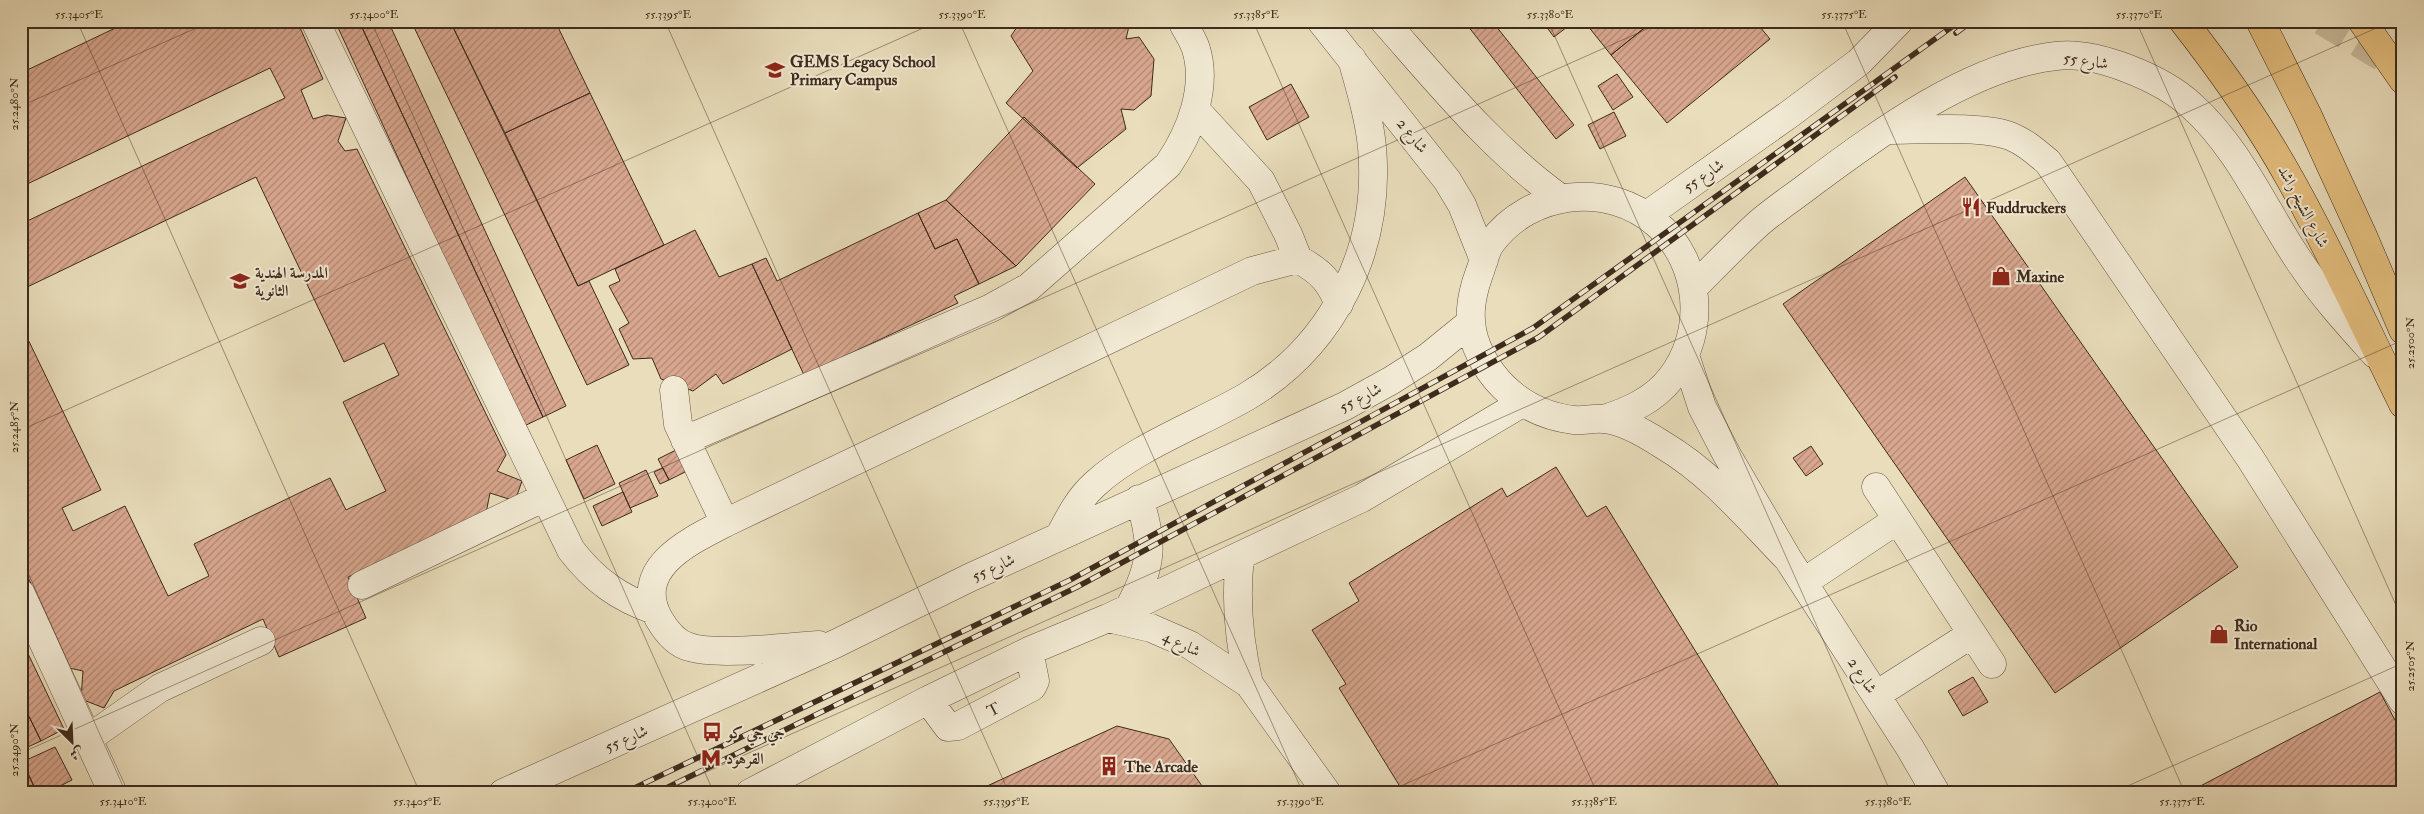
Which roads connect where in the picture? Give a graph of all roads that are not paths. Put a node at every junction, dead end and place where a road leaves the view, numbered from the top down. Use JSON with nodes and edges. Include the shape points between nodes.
{"nodes":[{"id":1,"x":315,"y":21,"type":"edge"},
{"id":2,"x":1182,"y":21,"type":"edge"},
{"id":3,"x":1321,"y":21,"type":"edge"},
{"id":4,"x":1384,"y":21,"type":"edge"},
{"id":5,"x":1874,"y":21,"type":"edge"},
{"id":6,"x":1899,"y":21,"type":"edge"},
{"id":7,"x":2183,"y":21,"type":"edge"},
{"id":8,"x":2260,"y":21,"type":"edge"},
{"id":9,"x":2362,"y":21,"type":"edge"},
{"id":10,"x":1352,"y":59,"type":"junction"},
{"id":11,"x":1859,"y":62,"type":"junction"},
{"id":12,"x":2403,"y":80,"type":"edge"},
{"id":13,"x":1195,"y":109,"type":"junction"},
{"id":14,"x":1887,"y":130,"type":"junction"},
{"id":15,"x":1560,"y":198,"type":"junction"},
{"id":16,"x":1647,"y":215,"type":"junction"},
{"id":17,"x":1298,"y":259,"type":"junction"},
{"id":18,"x":1484,"y":260,"type":"junction"},
{"id":19,"x":1694,"y":287,"type":"junction"},
{"id":20,"x":1339,"y":304,"type":"junction"},
{"id":21,"x":1471,"y":322,"type":"junction"},
{"id":22,"x":2403,"y":330,"type":"edge"},
{"id":23,"x":1685,"y":355,"type":"junction"},
{"id":24,"x":2382,"y":361,"type":"junction"},
{"id":25,"x":674,"y":390,"type":"dead end"},
{"id":26,"x":1522,"y":403,"type":"junction"},
{"id":27,"x":2403,"y":404,"type":"edge"},
{"id":28,"x":1604,"y":419,"type":"junction"},
{"id":29,"x":685,"y":440,"type":"junction"},
{"id":30,"x":1876,"y":488,"type":"dead end"},
{"id":31,"x":545,"y":497,"type":"junction"},
{"id":32,"x":1139,"y":499,"type":"junction"},
{"id":33,"x":1897,"y":520,"type":"junction"},
{"id":34,"x":725,"y":522,"type":"junction"},
{"id":35,"x":1059,"y":536,"type":"junction"},
{"id":36,"x":1240,"y":557,"type":"junction"},
{"id":37,"x":1788,"y":559,"type":"junction"},
{"id":38,"x":1804,"y":582,"type":"junction"},
{"id":39,"x":362,"y":585,"type":"dead end"},
{"id":40,"x":21,"y":594,"type":"edge"},
{"id":41,"x":654,"y":610,"type":"junction"},
{"id":42,"x":1119,"y":612,"type":"junction"},
{"id":43,"x":1972,"y":634,"type":"junction"},
{"id":44,"x":262,"y":641,"type":"dead end"},
{"id":45,"x":835,"y":644,"type":"junction"},
{"id":46,"x":1029,"y":652,"type":"junction"},
{"id":47,"x":1992,"y":664,"type":"dead end"},
{"id":48,"x":1249,"y":684,"type":"junction"},
{"id":49,"x":1876,"y":695,"type":"junction"},
{"id":50,"x":928,"y":700,"type":"junction"},
{"id":51,"x":2403,"y":701,"type":"edge"},
{"id":52,"x":89,"y":738,"type":"junction"},
{"id":53,"x":113,"y":793,"type":"edge"},
{"id":54,"x":503,"y":793,"type":"edge"},
{"id":55,"x":750,"y":793,"type":"edge"},
{"id":56,"x":1327,"y":793,"type":"edge"},
{"id":57,"x":1936,"y":793,"type":"edge"}],
"edges":[{"from":1,"to":31,"type":"street"},
{"from":2,"to":13,"type":"street","via":[[1196,49],[1199,68]]},
{"from":3,"to":10,"type":"street","name":"شارع 2"},
{"from":4,"to":15,"type":"street","via":[[1493,142]]},
{"from":5,"to":11,"type":"street"},
{"from":6,"to":11,"type":"street","name":"شارع 55"},
{"from":7,"to":24,"type":"main road","name":"شارع الشيخ راشد","via":[[2210,55],[2290,178]]},
{"from":8,"to":22,"type":"main road","via":[[2308,116]]},
{"from":9,"to":12,"type":"main road"},
{"from":10,"to":18,"type":"street","name":"شارع 2","via":[[1448,180],[1462,205]]},
{"from":10,"to":20,"type":"street","via":[[1367,113],[1374,179],[1371,212],[1362,250]]},
{"from":11,"to":16,"type":"street","name":"شارع 55"},
{"from":13,"to":17,"type":"street","via":[[1261,181]]},
{"from":13,"to":29,"type":"street","via":[[1180,148],[1168,165],[1029,287],[991,308]]},
{"from":14,"to":19,"type":"street","name":"شارع 55","via":[[1759,224]]},
{"from":14,"to":24,"type":"street","name":"شارع 55","via":[[1956,88],[2017,63],[2058,55],[2106,61],[2152,78],[2191,105],[2224,140],[2303,267],[2340,316]]},
{"from":14,"to":51,"type":"street","via":[[1986,131],[2009,136],[2030,146],[2048,162],[2250,458]]},
{"from":15,"to":16,"type":"street","via":[[1590,196],[1620,201]]},
{"from":15,"to":18,"type":"street","via":[[1533,208],[1509,224],[1490,245]]},
{"from":16,"to":19,"type":"street","via":[[1669,234],[1685,259]]},
{"from":17,"to":20,"type":"street","via":[[1315,268],[1331,284]]},
{"from":17,"to":34,"type":"street","via":[[1252,271]]},
{"from":18,"to":21,"type":"street","via":[[1471,296]]},
{"from":19,"to":23,"type":"street","via":[[1695,322]]},
{"from":20,"to":35,"type":"street","via":[[1308,347],[1268,382],[1118,465],[1094,485],[1074,509]]},
{"from":21,"to":26,"type":"street","via":[[1477,346],[1488,368]]},
{"from":21,"to":32,"type":"street","name":"شارع 55","via":[[1428,357],[1345,406]]},
{"from":23,"to":28,"type":"street","via":[[1671,378],[1652,396],[1629,411]]},
{"from":23,"to":37,"type":"street","name":"شارع 2","via":[[1713,432]]},
{"from":24,"to":27,"type":"main road","name":"شارع الشيخ راشد"},
{"from":25,"to":29,"type":"street","via":[[678,424]]},
{"from":26,"to":28,"type":"street","via":[[1557,417]]},
{"from":26,"to":36,"type":"street","via":[[1362,498]]},
{"from":28,"to":37,"type":"street","name":"شارع 2","via":[[1633,429],[1687,460]]},
{"from":29,"to":34,"type":"street"},
{"from":30,"to":33,"type":"street"},
{"from":31,"to":39,"type":"street"},
{"from":31,"to":41,"type":"street","via":[[571,550],[596,579],[633,603]]},
{"from":32,"to":35,"type":"street","name":"شارع 55"},
{"from":32,"to":42,"type":"street","via":[[1148,526],[1149,554],[1143,582]]},
{"from":33,"to":38,"type":"street"},
{"from":33,"to":43,"type":"street"},
{"from":34,"to":41,"type":"street","via":[[682,546],[663,562],[653,585]]},
{"from":35,"to":45,"type":"street","name":"شارع 55"},
{"from":36,"to":42,"type":"street"},
{"from":36,"to":48,"type":"street","name":"شارع 4","via":[[1237,614]]},
{"from":37,"to":38,"type":"street","name":"شارع 2"},
{"from":38,"to":49,"type":"street","name":"شارع 2"},
{"from":40,"to":52,"type":"street"},
{"from":41,"to":45,"type":"street","via":[[666,632],[688,647],[712,651]]},
{"from":42,"to":46,"type":"street"},
{"from":42,"to":48,"type":"street","name":"شارع 4","via":[[1190,645]]},
{"from":43,"to":47,"type":"street"},
{"from":43,"to":49,"type":"street"},
{"from":44,"to":52,"type":"street","via":[[160,688]]},
{"from":45,"to":54,"type":"street","name":"شارع 55"},
{"from":46,"to":50,"type":"street"},
{"from":46,"to":50,"type":"street","name":"T","via":[[1035,681],[1032,687],[958,726],[948,727]]},
{"from":48,"to":56,"type":"street","name":"شارع 4"},
{"from":49,"to":57,"type":"street","name":"شارع 2"},
{"from":50,"to":55,"type":"street"},
{"from":52,"to":53,"type":"street"}]}
